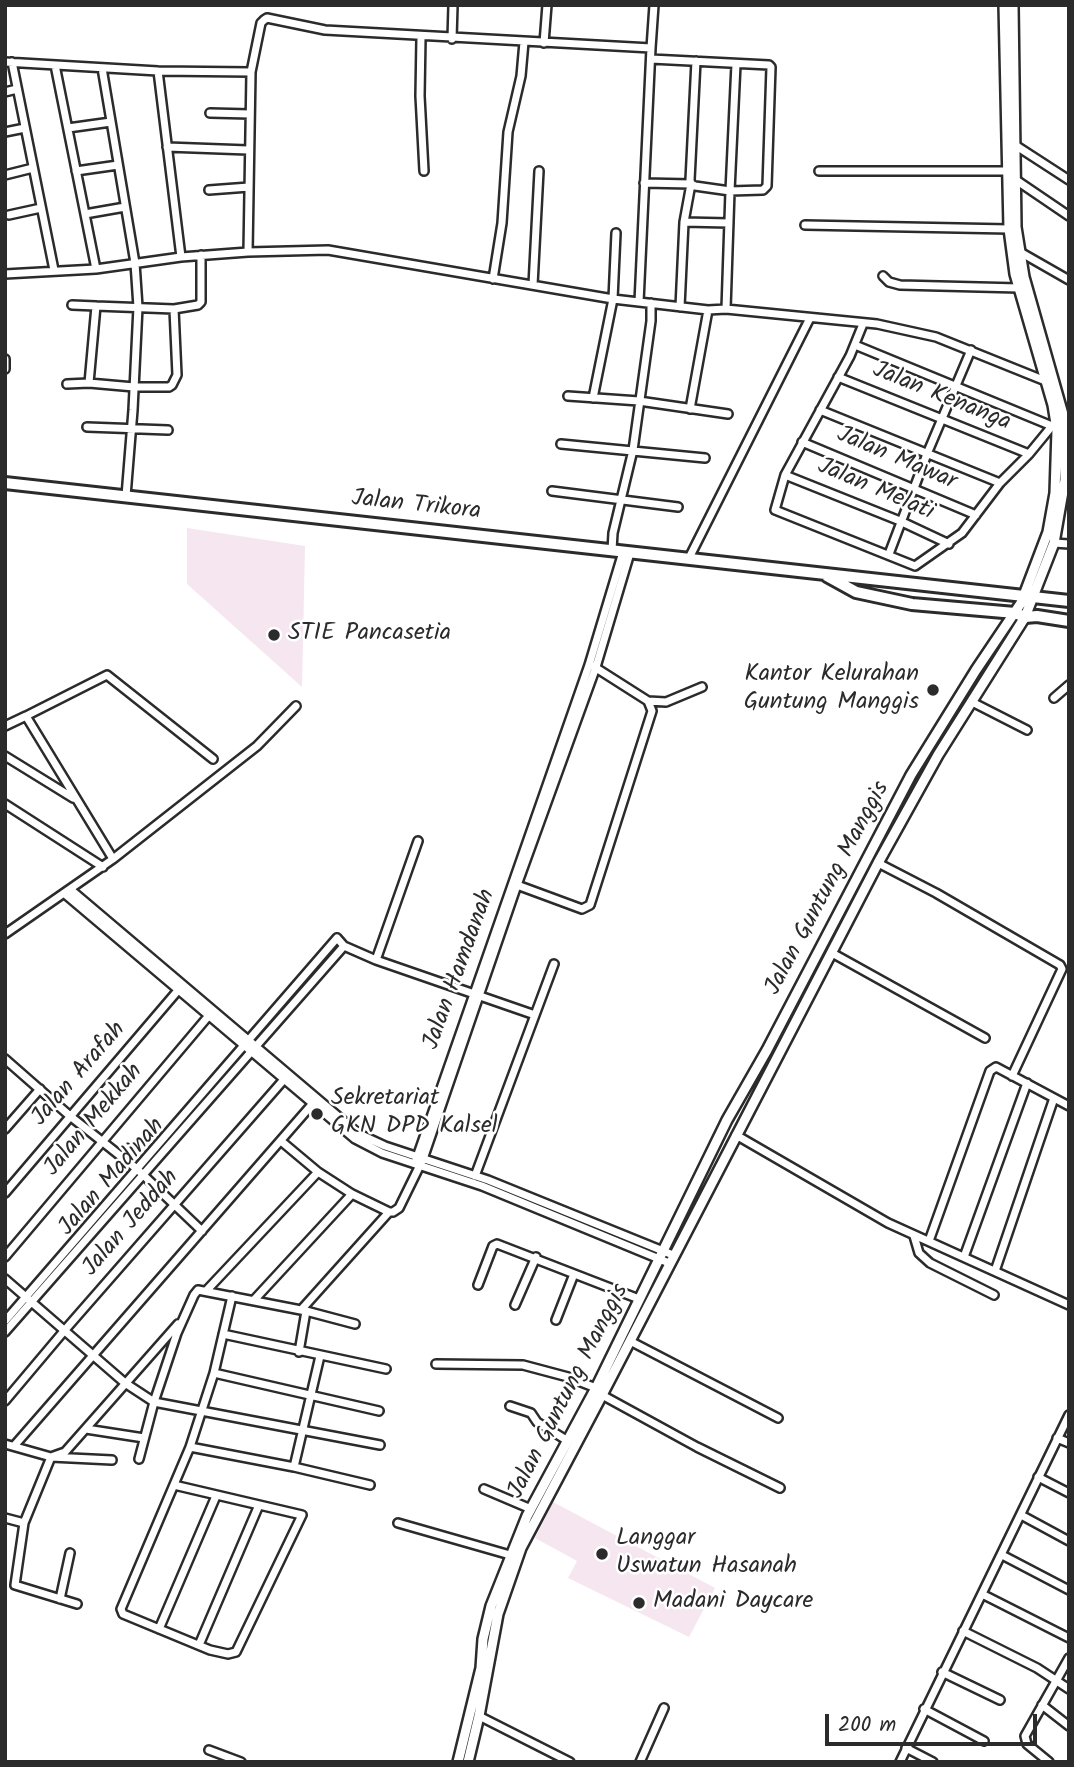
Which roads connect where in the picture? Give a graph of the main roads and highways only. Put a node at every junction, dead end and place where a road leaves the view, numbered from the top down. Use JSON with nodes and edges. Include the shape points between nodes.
{"nodes":[{"id":1,"x":5,"y":483,"type":"edge"},
{"id":2,"x":821,"y":572,"type":"junction"},
{"id":3,"x":859,"y":577,"type":"junction"},
{"id":4,"x":856,"y":592,"type":"junction"},
{"id":5,"x":1069,"y":601,"type":"edge"},
{"id":6,"x":1069,"y":621,"type":"edge"}],
"edges":[{"from":1,"to":2,"type":"main road","name":"Jalan Trikora"},
{"from":2,"to":3,"type":"main road","name":"Jalan Trikora"},
{"from":2,"to":4,"type":"main road","name":"Jalan Trikora"},
{"from":3,"to":4,"type":"main road"},
{"from":3,"to":5,"type":"main road","name":"Jalan Trikora"},
{"from":4,"to":6,"type":"main road","name":"Jalan Trikora","via":[[912,604]]}]}
